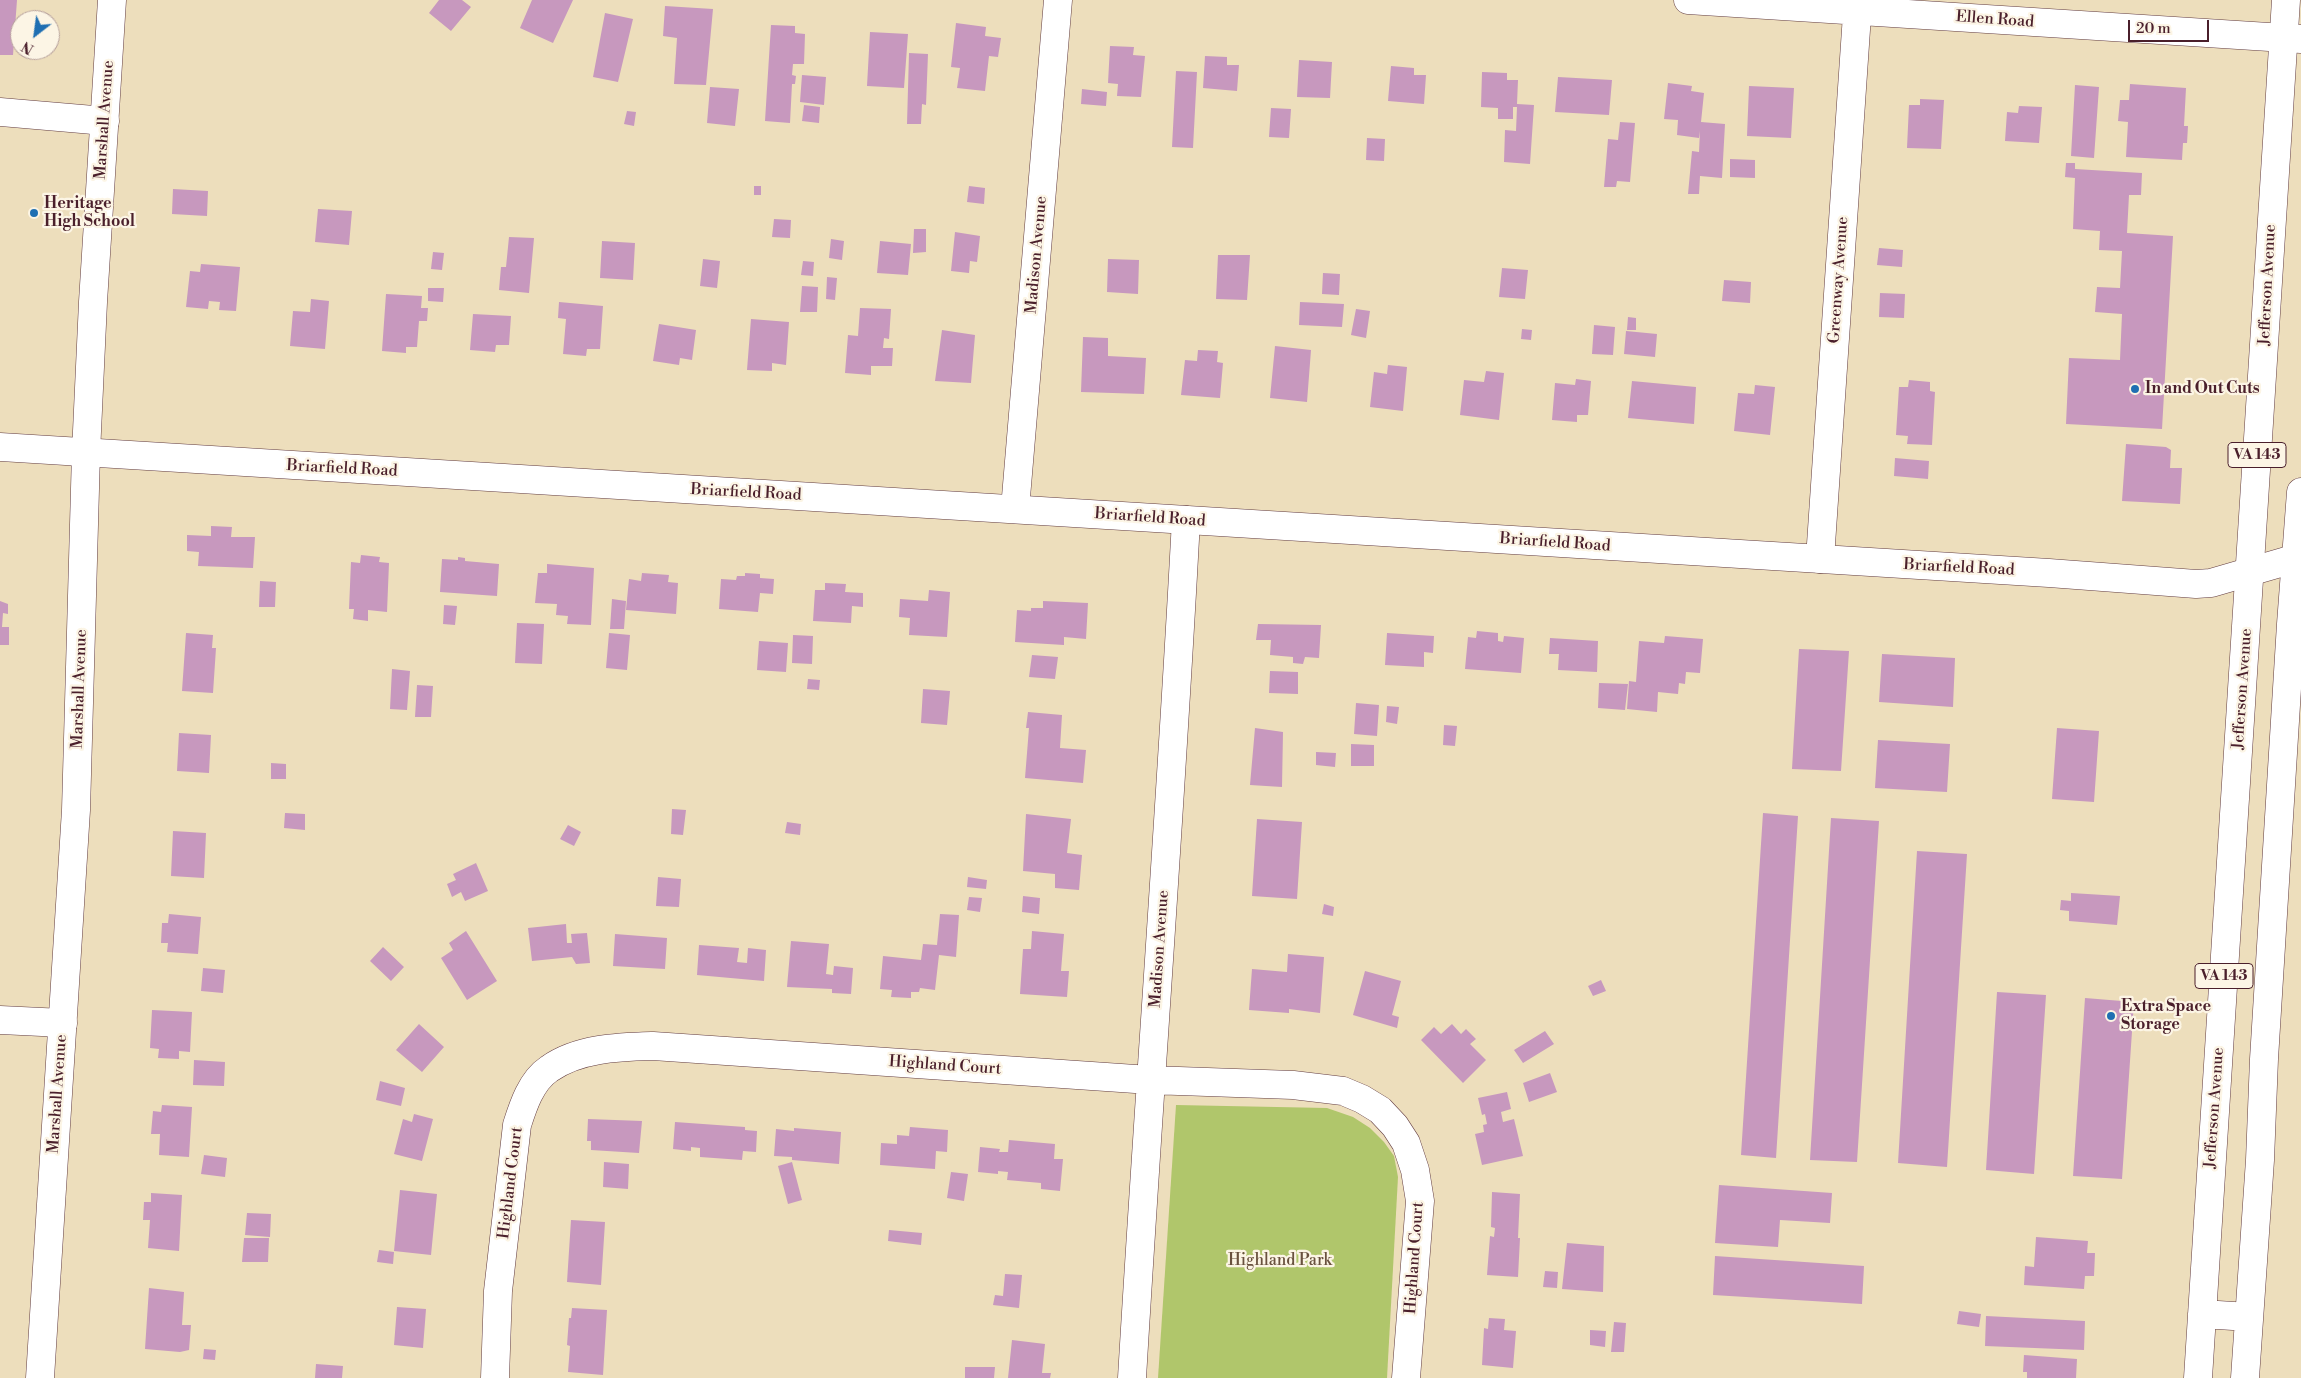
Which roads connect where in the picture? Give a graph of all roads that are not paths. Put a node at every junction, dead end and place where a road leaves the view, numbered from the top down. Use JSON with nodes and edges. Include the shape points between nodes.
{"nodes":[{"id":1,"x":112,"y":0,"type":"edge"},
{"id":2,"x":1058,"y":0,"type":"edge"},
{"id":3,"x":1688,"y":0,"type":"edge"},
{"id":4,"x":2286,"y":0,"type":"edge"},
{"id":5,"x":1858,"y":6,"type":"edge"},
{"id":6,"x":2292,"y":39,"type":"edge"},
{"id":7,"x":0,"y":112,"type":"edge"},
{"id":8,"x":104,"y":121,"type":"junction"},
{"id":9,"x":0,"y":446,"type":"edge"},
{"id":10,"x":86,"y":453,"type":"junction"},
{"id":11,"x":2301,"y":492,"type":"edge"},
{"id":12,"x":1015,"y":509,"type":"junction"},
{"id":13,"x":1186,"y":520,"type":"junction"},
{"id":14,"x":2297,"y":558,"type":"junction"},
{"id":15,"x":1820,"y":559,"type":"junction"},
{"id":16,"x":2250,"y":573,"type":"junction"},
{"id":17,"x":0,"y":1020,"type":"edge"},
{"id":18,"x":63,"y":1022,"type":"junction"},
{"id":19,"x":1150,"y":1080,"type":"junction"},
{"id":20,"x":2202,"y":1314,"type":"junction"},
{"id":21,"x":2249,"y":1316,"type":"junction"},
{"id":22,"x":40,"y":1378,"type":"edge"},
{"id":23,"x":495,"y":1378,"type":"edge"},
{"id":24,"x":1132,"y":1378,"type":"edge"},
{"id":25,"x":1406,"y":1378,"type":"edge"},
{"id":26,"x":2198,"y":1378,"type":"edge"},
{"id":27,"x":2245,"y":1378,"type":"edge"}],
"edges":[{"from":1,"to":8,"type":"street","name":"Marshall Avenue"},
{"from":2,"to":12,"type":"street","name":"Madison Avenue"},
{"from":3,"to":5,"type":"street","name":"Ellen Road"},
{"from":4,"to":6,"type":"street","name":"Jefferson Avenue","number":"VA 143"},
{"from":5,"to":6,"type":"street","name":"Ellen Road"},
{"from":5,"to":15,"type":"street","name":"Greenway Avenue"},
{"from":6,"to":16,"type":"street","name":"Jefferson Avenue","number":"VA 143"},
{"from":7,"to":8,"type":"street"},
{"from":8,"to":10,"type":"street","name":"Marshall Avenue"},
{"from":9,"to":10,"type":"street","name":"Briarfield Road"},
{"from":10,"to":12,"type":"street","name":"Briarfield Road"},
{"from":10,"to":18,"type":"street","name":"Marshall Avenue","via":[[76,810]]},
{"from":11,"to":14,"type":"street","number":"VA 143"},
{"from":12,"to":13,"type":"street","name":"Briarfield Road"},
{"from":13,"to":15,"type":"street","name":"Briarfield Road"},
{"from":13,"to":19,"type":"street","name":"Madison Avenue"},
{"from":14,"to":16,"type":"street","name":"Briarfield Road"},
{"from":14,"to":21,"type":"street","number":"VA 143"},
{"from":15,"to":16,"type":"street","name":"Briarfield Road","via":[[2196,584]]},
{"from":16,"to":20,"type":"street","name":"Jefferson Avenue","number":"VA 143"},
{"from":17,"to":18,"type":"street"},
{"from":18,"to":22,"type":"street","name":"Marshall Avenue"},
{"from":19,"to":23,"type":"street","name":"Highland Court","via":[[653,1046],[616,1047],[581,1054],[548,1069],[524,1102],[517,1125],[498,1291]]},
{"from":19,"to":24,"type":"street","name":"Madison Avenue"},
{"from":19,"to":25,"type":"street","name":"Highland Court","via":[[1293,1085],[1343,1091],[1380,1110],[1394,1126],[1406,1143],[1420,1201]]},
{"from":20,"to":21,"type":"street"},
{"from":20,"to":26,"type":"street","name":"Jefferson Avenue","number":"VA 143"},
{"from":21,"to":27,"type":"street","number":"VA 143"}]}
